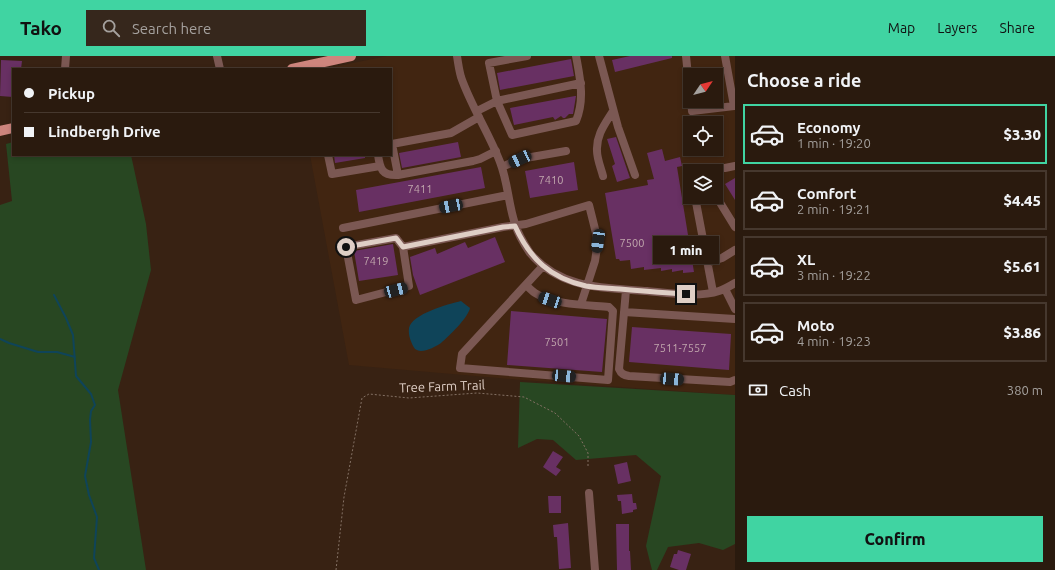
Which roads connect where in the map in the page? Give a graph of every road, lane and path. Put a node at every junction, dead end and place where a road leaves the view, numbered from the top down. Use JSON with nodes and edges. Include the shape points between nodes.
{"nodes":[{"id":1,"x":66,"y":56,"type":"edge"},
{"id":2,"x":217,"y":56,"type":"edge"},
{"id":3,"x":351,"y":56,"type":"edge"},
{"id":4,"x":457,"y":56,"type":"edge"},
{"id":5,"x":527,"y":56,"type":"edge"},
{"id":6,"x":576,"y":56,"type":"edge"},
{"id":7,"x":599,"y":56,"type":"edge"},
{"id":8,"x":686,"y":56,"type":"edge"},
{"id":9,"x":725,"y":56,"type":"edge"},
{"id":10,"x":65,"y":68,"type":"edge"},
{"id":11,"x":220,"y":68,"type":"edge"},
{"id":12,"x":297,"y":68,"type":"edge"},
{"id":13,"x":687,"y":68,"type":"edge"},
{"id":14,"x":581,"y":83,"type":"junction"},
{"id":15,"x":497,"y":101,"type":"junction"},
{"id":16,"x":723,"y":107,"type":"edge"},
{"id":17,"x":692,"y":108,"type":"edge"},
{"id":18,"x":717,"y":108,"type":"edge"},
{"id":19,"x":613,"y":111,"type":"junction"},
{"id":20,"x":478,"y":114,"type":"junction"},
{"id":21,"x":12,"y":128,"type":"edge"},
{"id":22,"x":0,"y":130,"type":"edge"},
{"id":23,"x":496,"y":151,"type":"junction"},
{"id":24,"x":566,"y":151,"type":"dead end"},
{"id":25,"x":328,"y":156,"type":"edge"},
{"id":26,"x":378,"y":156,"type":"edge"},
{"id":27,"x":380,"y":166,"type":"junction"},
{"id":28,"x":735,"y":166,"type":"edge"},
{"id":29,"x":502,"y":167,"type":"junction"},
{"id":30,"x":725,"y":168,"type":"dead end"},
{"id":31,"x":398,"y":175,"type":"junction"},
{"id":32,"x":635,"y":175,"type":"dead end"},
{"id":33,"x":603,"y":176,"type":"dead end"},
{"id":34,"x":508,"y":195,"type":"junction"},
{"id":35,"x":696,"y":204,"type":"edge"},
{"id":36,"x":721,"y":204,"type":"edge"},
{"id":37,"x":515,"y":226,"type":"junction"},
{"id":38,"x":735,"y":227,"type":"edge"},
{"id":39,"x":343,"y":228,"type":"dead end"},
{"id":40,"x":403,"y":247,"type":"junction"},
{"id":41,"x":735,"y":250,"type":"edge"},
{"id":42,"x":707,"y":263,"type":"junction"},
{"id":43,"x":543,"y":266,"type":"junction"},
{"id":44,"x":735,"y":283,"type":"edge"},
{"id":45,"x":526,"y":285,"type":"junction"},
{"id":46,"x":587,"y":286,"type":"junction"},
{"id":47,"x":725,"y":288,"type":"junction"},
{"id":48,"x":626,"y":290,"type":"junction"},
{"id":49,"x":713,"y":292,"type":"junction"},
{"id":50,"x":581,"y":304,"type":"junction"},
{"id":51,"x":735,"y":309,"type":"edge"},
{"id":52,"x":624,"y":312,"type":"junction"},
{"id":53,"x":735,"y":319,"type":"edge"},
{"id":54,"x":735,"y":380,"type":"edge"},
{"id":55,"x":588,"y":467,"type":"dead end"},
{"id":56,"x":589,"y":494,"type":"dead end"},
{"id":57,"x":336,"y":570,"type":"edge"},
{"id":58,"x":595,"y":570,"type":"edge"}],
"edges":[{"from":1,"to":10,"type":"street"},
{"from":2,"to":11,"type":"street"},
{"from":3,"to":12,"type":"main road"},
{"from":4,"to":20,"type":"street","via":[[461,76]]},
{"from":5,"to":15,"type":"street","via":[[489,63]]},
{"from":6,"to":14,"type":"street"},
{"from":7,"to":19,"type":"street"},
{"from":8,"to":13,"type":"street"},
{"from":9,"to":16,"type":"street","via":[[734,106]]},
{"from":14,"to":15,"type":"street"},
{"from":14,"to":15,"type":"street","via":[[580,111],[576,121],[512,135]]},
{"from":15,"to":20,"type":"street"},
{"from":17,"to":18,"type":"street","via":[[692,111]]},
{"from":19,"to":32,"type":"street"},
{"from":19,"to":33,"type":"street","via":[[597,140]]},
{"from":20,"to":23,"type":"street"},
{"from":20,"to":31,"type":"street","via":[[451,133],[392,144]]},
{"from":21,"to":22,"type":"main road"},
{"from":23,"to":29,"type":"street"},
{"from":23,"to":31,"type":"street","via":[[473,161]]},
{"from":24,"to":29,"type":"street","via":[[520,159]]},
{"from":25,"to":27,"type":"street","via":[[332,174]]},
{"from":26,"to":27,"type":"street"},
{"from":27,"to":31,"type":"street","via":[[387,174]]},
{"from":28,"to":30,"type":"street"},
{"from":29,"to":34,"type":"street"},
{"from":34,"to":37,"type":"street"},
{"from":34,"to":39,"type":"street"},
{"from":35,"to":42,"type":"street"},
{"from":36,"to":38,"type":"street"},
{"from":37,"to":40,"type":"street"},
{"from":37,"to":43,"type":"street","via":[[527,248]]},
{"from":37,"to":46,"type":"street","via":[[589,205],[598,241]]},
{"from":40,"to":40,"type":"street","via":[[409,286],[356,300],[346,247],[396,238]]},
{"from":41,"to":42,"type":"street"},
{"from":42,"to":49,"type":"street"},
{"from":43,"to":45,"type":"street"},
{"from":43,"to":46,"type":"street","via":[[570,281]]},
{"from":44,"to":47,"type":"street"},
{"from":45,"to":50,"type":"street","via":[[535,293],[550,300]]},
{"from":45,"to":50,"type":"street","via":[[462,354],[460,368],[608,380],[613,311],[609,307]]},
{"from":46,"to":48,"type":"street"},
{"from":46,"to":50,"type":"street"},
{"from":47,"to":49,"type":"street"},
{"from":47,"to":51,"type":"street"},
{"from":48,"to":49,"type":"street","via":[[686,294]]},
{"from":48,"to":52,"type":"street"},
{"from":52,"to":53,"type":"street"},
{"from":52,"to":54,"type":"street","via":[[619,369],[624,375],[730,382]]},
{"from":55,"to":57,"type":"path","name":"Tree Farm Trail","via":[[588,453],[579,436],[555,412],[524,397],[477,393],[409,398],[370,394],[362,398],[358,416],[344,497]]},
{"from":56,"to":58,"type":"street"}]}
